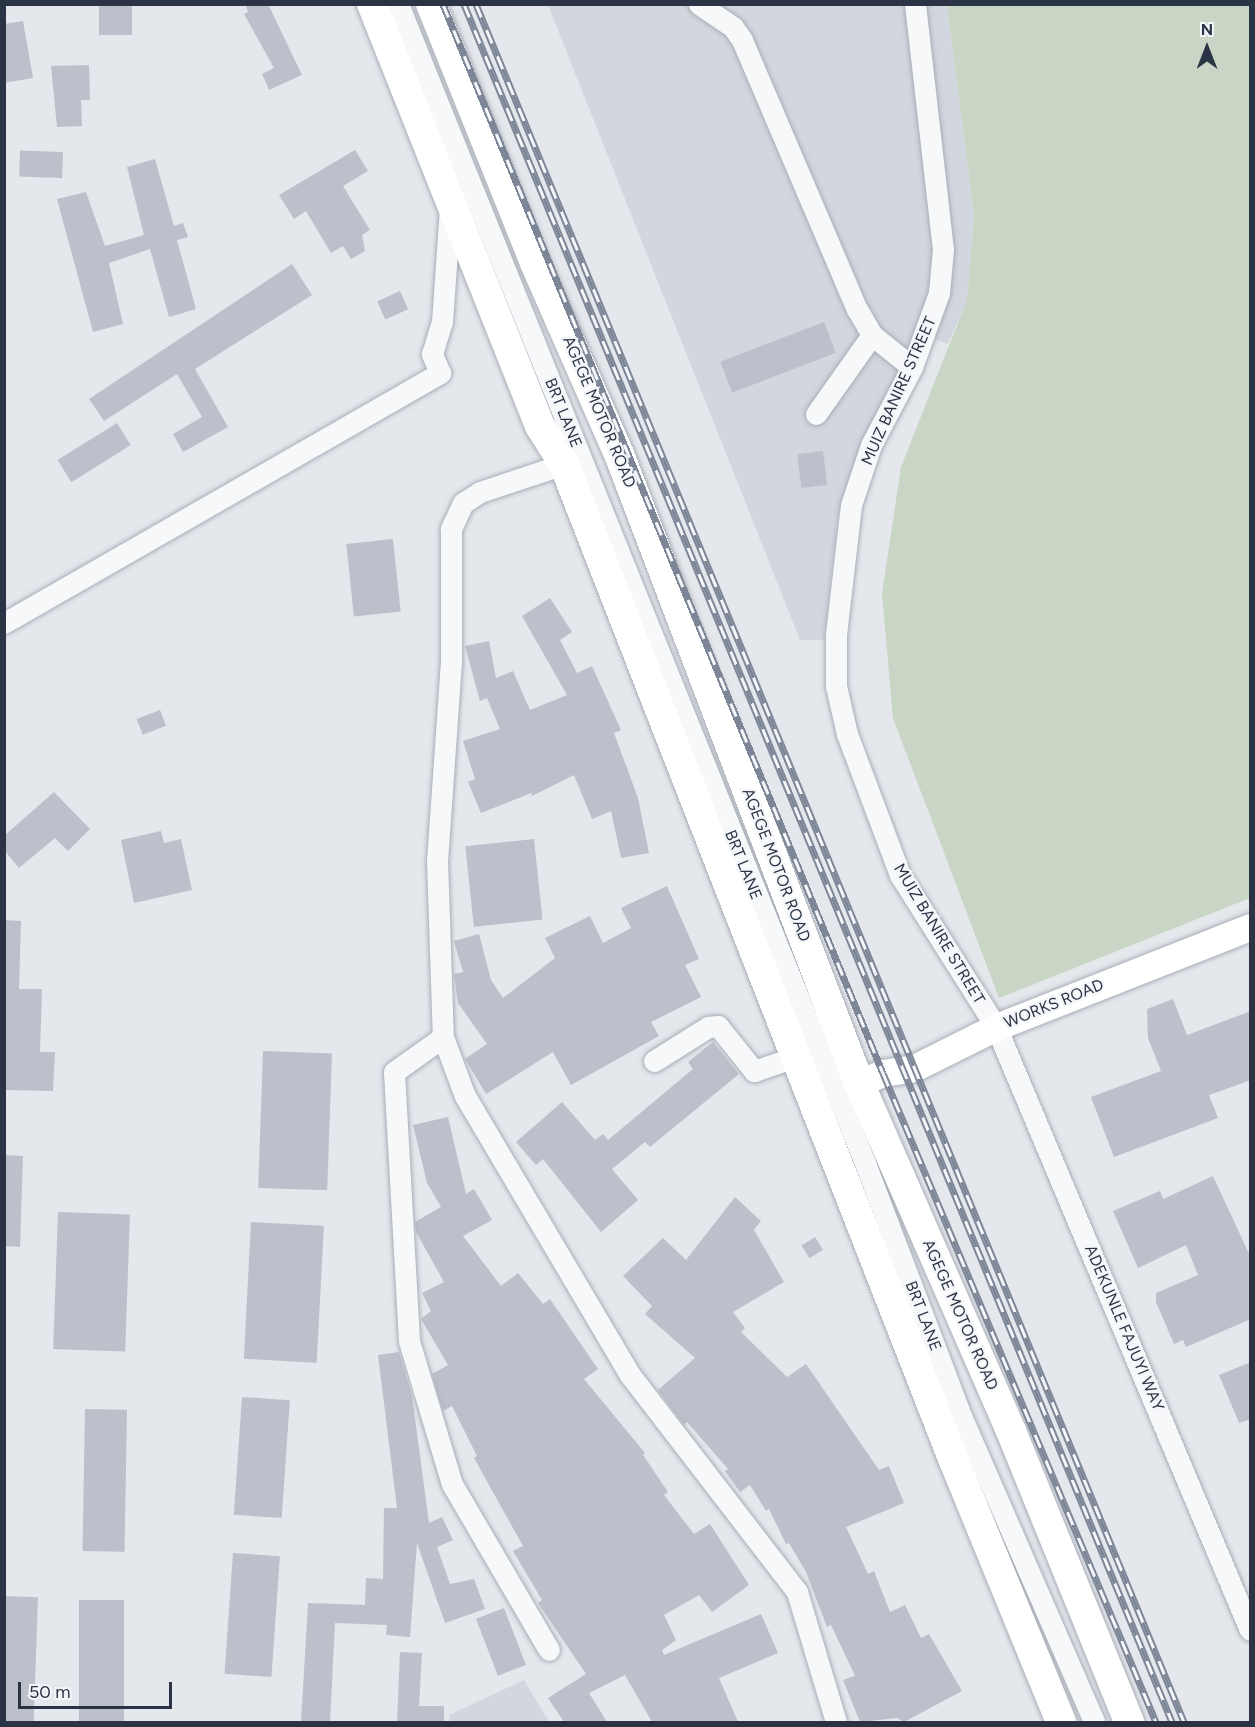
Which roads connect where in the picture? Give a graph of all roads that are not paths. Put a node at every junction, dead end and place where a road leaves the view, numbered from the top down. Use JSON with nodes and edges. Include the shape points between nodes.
{"nodes":[{"id":1,"x":372,"y":4,"type":"edge"},
{"id":2,"x":398,"y":4,"type":"edge"},
{"id":3,"x":430,"y":4,"type":"edge"},
{"id":4,"x":699,"y":4,"type":"edge"},
{"id":5,"x":915,"y":4,"type":"edge"},
{"id":6,"x":450,"y":202,"type":"junction"},
{"id":7,"x":872,"y":335,"type":"junction"},
{"id":8,"x":912,"y":367,"type":"junction"},
{"id":9,"x":816,"y":414,"type":"dead end"},
{"id":10,"x":564,"y":464,"type":"junction"},
{"id":11,"x":4,"y":623,"type":"edge"},
{"id":12,"x":1251,"y":927,"type":"edge"},
{"id":13,"x":996,"y":1027,"type":"junction"},
{"id":14,"x":443,"y":1037,"type":"junction"},
{"id":15,"x":798,"y":1056,"type":"junction"},
{"id":16,"x":654,"y":1061,"type":"dead end"},
{"id":17,"x":859,"y":1083,"type":"junction"},
{"id":18,"x":1251,"y":1630,"type":"edge"},
{"id":19,"x":549,"y":1650,"type":"dead end"},
{"id":20,"x":836,"y":1722,"type":"edge"},
{"id":21,"x":1061,"y":1722,"type":"edge"},
{"id":22,"x":1094,"y":1722,"type":"edge"},
{"id":23,"x":1129,"y":1722,"type":"edge"}],
"edges":[{"from":1,"to":6,"type":"highway"},
{"from":2,"to":22,"type":"street","name":"BRT LANE","via":[[865,1163],[959,1411]]},
{"from":3,"to":17,"type":"highway","name":"AGEGE MOTOR ROAD","via":[[535,263],[619,454]]},
{"from":4,"to":7,"type":"street","via":[[733,27],[742,40],[857,309]]},
{"from":5,"to":8,"type":"street","name":"MUIZ BANIRE STREET","via":[[943,249],[933,318]]},
{"from":6,"to":10,"type":"highway","via":[[540,426]]},
{"from":6,"to":11,"type":"street","via":[[442,322],[432,354],[440,373]]},
{"from":7,"to":8,"type":"street"},
{"from":7,"to":9,"type":"street"},
{"from":8,"to":13,"type":"street","name":"MUIZ BANIRE STREET","via":[[871,445],[851,504],[836,635],[836,686],[847,734],[900,875]]},
{"from":10,"to":14,"type":"street","via":[[480,492],[463,503],[451,529],[451,661],[437,860]]},
{"from":10,"to":15,"type":"highway"},
{"from":12,"to":13,"type":"main road","name":"WORKS ROAD"},
{"from":13,"to":17,"type":"main road","name":"WORKS ROAD","via":[[914,1068],[883,1073]]},
{"from":13,"to":18,"type":"street","name":"ADEKUNLE FAJUYI WAY"},
{"from":14,"to":19,"type":"street","via":[[394,1072],[409,1341],[452,1484]]},
{"from":14,"to":20,"type":"street","via":[[465,1096],[630,1375],[797,1592]]},
{"from":15,"to":16,"type":"street","via":[[754,1071],[718,1026],[708,1027]]},
{"from":15,"to":21,"type":"highway","via":[[954,1461]]},
{"from":17,"to":23,"type":"highway","name":"AGEGE MOTOR ROAD","via":[[1011,1431]]}]}
